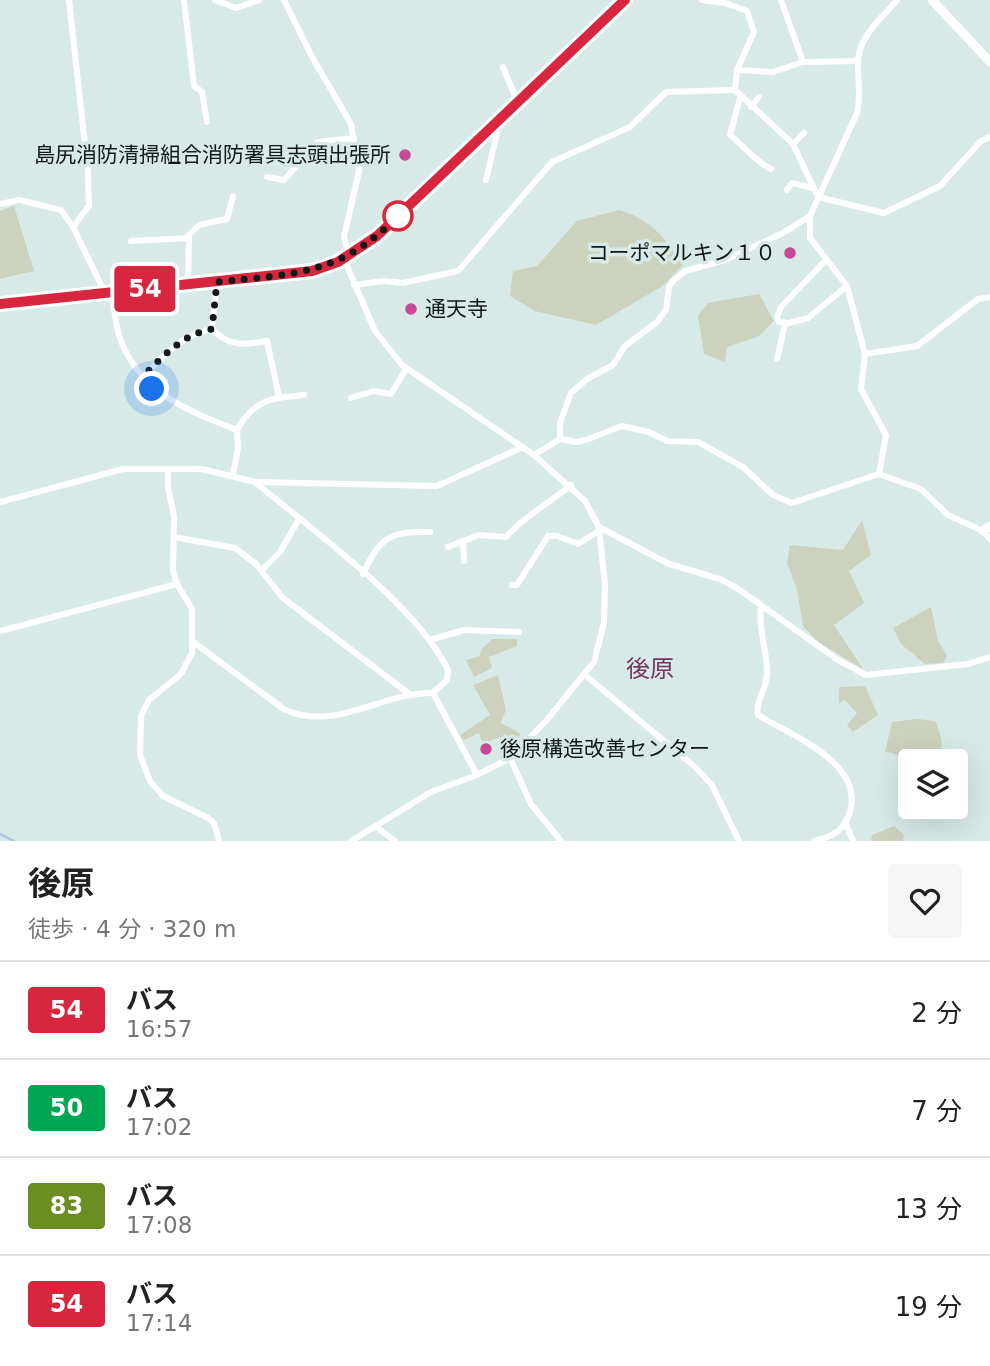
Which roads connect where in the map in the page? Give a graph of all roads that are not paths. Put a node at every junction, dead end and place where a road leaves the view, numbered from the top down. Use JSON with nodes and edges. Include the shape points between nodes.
{"nodes":[{"id":1,"x":69,"y":0,"type":"edge"},
{"id":2,"x":184,"y":0,"type":"edge"},
{"id":3,"x":215,"y":0,"type":"edge"},
{"id":4,"x":259,"y":0,"type":"edge"},
{"id":5,"x":284,"y":0,"type":"edge"},
{"id":6,"x":625,"y":0,"type":"edge"},
{"id":7,"x":702,"y":0,"type":"edge"},
{"id":8,"x":781,"y":0,"type":"edge"},
{"id":9,"x":897,"y":0,"type":"edge"},
{"id":10,"x":932,"y":0,"type":"edge"},
{"id":11,"x":857,"y":61,"type":"junction"},
{"id":12,"x":803,"y":62,"type":"junction"},
{"id":13,"x":990,"y":62,"type":"edge"},
{"id":14,"x":503,"y":67,"type":"dead end"},
{"id":15,"x":737,"y":70,"type":"junction"},
{"id":16,"x":735,"y":90,"type":"junction"},
{"id":17,"x":759,"y":97,"type":"dead end"},
{"id":18,"x":740,"y":98,"type":"junction"},
{"id":19,"x":518,"y":103,"type":"junction"},
{"id":20,"x":751,"y":107,"type":"junction"},
{"id":21,"x":207,"y":122,"type":"dead end"},
{"id":22,"x":493,"y":128,"type":"junction"},
{"id":23,"x":804,"y":133,"type":"dead end"},
{"id":24,"x":733,"y":137,"type":"junction"},
{"id":25,"x":990,"y":137,"type":"edge"},
{"id":26,"x":354,"y":138,"type":"junction"},
{"id":27,"x":726,"y":144,"type":"dead end"},
{"id":28,"x":793,"y":144,"type":"junction"},
{"id":29,"x":771,"y":169,"type":"dead end"},
{"id":30,"x":267,"y":177,"type":"dead end"},
{"id":31,"x":486,"y":180,"type":"dead end"},
{"id":32,"x":813,"y":188,"type":"junction"},
{"id":33,"x":787,"y":190,"type":"dead end"},
{"id":34,"x":233,"y":196,"type":"dead end"},
{"id":35,"x":818,"y":197,"type":"junction"},
{"id":36,"x":0,"y":204,"type":"edge"},
{"id":37,"x":810,"y":216,"type":"junction"},
{"id":38,"x":74,"y":226,"type":"junction"},
{"id":39,"x":189,"y":238,"type":"junction"},
{"id":40,"x":131,"y":241,"type":"dead end"},
{"id":41,"x":347,"y":258,"type":"junction"},
{"id":42,"x":825,"y":261,"type":"junction"},
{"id":43,"x":217,"y":282,"type":"junction"},
{"id":44,"x":188,"y":284,"type":"junction"},
{"id":45,"x":354,"y":285,"type":"junction"},
{"id":46,"x":847,"y":286,"type":"junction"},
{"id":47,"x":108,"y":293,"type":"junction"},
{"id":48,"x":990,"y":297,"type":"edge"},
{"id":49,"x":0,"y":304,"type":"edge"},
{"id":50,"x":788,"y":323,"type":"junction"},
{"id":51,"x":212,"y":329,"type":"junction"},
{"id":52,"x":865,"y":354,"type":"junction"},
{"id":53,"x":777,"y":359,"type":"dead end"},
{"id":54,"x":407,"y":369,"type":"junction"},
{"id":55,"x":142,"y":377,"type":"junction"},
{"id":56,"x":304,"y":395,"type":"dead end"},
{"id":57,"x":279,"y":397,"type":"junction"},
{"id":58,"x":351,"y":398,"type":"dead end"},
{"id":59,"x":237,"y":430,"type":"junction"},
{"id":60,"x":560,"y":439,"type":"junction"},
{"id":61,"x":523,"y":447,"type":"junction"},
{"id":62,"x":534,"y":455,"type":"junction"},
{"id":63,"x":168,"y":470,"type":"junction"},
{"id":64,"x":878,"y":474,"type":"junction"},
{"id":65,"x":233,"y":475,"type":"junction"},
{"id":66,"x":255,"y":482,"type":"junction"},
{"id":67,"x":571,"y":485,"type":"junction"},
{"id":68,"x":0,"y":502,"type":"edge"},
{"id":69,"x":299,"y":519,"type":"junction"},
{"id":70,"x":599,"y":529,"type":"junction"},
{"id":71,"x":987,"y":529,"type":"edge"},
{"id":72,"x":430,"y":532,"type":"dead end"},
{"id":73,"x":174,"y":537,"type":"junction"},
{"id":74,"x":990,"y":539,"type":"edge"},
{"id":75,"x":463,"y":542,"type":"junction"},
{"id":76,"x":448,"y":547,"type":"dead end"},
{"id":77,"x":464,"y":561,"type":"dead end"},
{"id":78,"x":262,"y":570,"type":"junction"},
{"id":79,"x":363,"y":574,"type":"junction"},
{"id":80,"x":177,"y":584,"type":"junction"},
{"id":81,"x":512,"y":585,"type":"dead end"},
{"id":82,"x":761,"y":606,"type":"junction"},
{"id":83,"x":0,"y":631,"type":"edge"},
{"id":84,"x":519,"y":632,"type":"dead end"},
{"id":85,"x":430,"y":640,"type":"junction"},
{"id":86,"x":192,"y":641,"type":"junction"},
{"id":87,"x":990,"y":657,"type":"edge"},
{"id":88,"x":585,"y":675,"type":"junction"},
{"id":89,"x":408,"y":693,"type":"junction"},
{"id":90,"x":433,"y":693,"type":"junction"},
{"id":91,"x":510,"y":758,"type":"junction"},
{"id":92,"x":477,"y":775,"type":"junction"},
{"id":93,"x":846,"y":824,"type":"junction"},
{"id":94,"x":375,"y":826,"type":"junction"},
{"id":95,"x":219,"y":841,"type":"edge"},
{"id":96,"x":351,"y":841,"type":"edge"},
{"id":97,"x":395,"y":841,"type":"edge"},
{"id":98,"x":561,"y":841,"type":"edge"},
{"id":99,"x":739,"y":841,"type":"edge"},
{"id":100,"x":814,"y":841,"type":"edge"},
{"id":101,"x":853,"y":841,"type":"edge"}],
"edges":[{"from":1,"to":38,"type":"street","via":[[89,206]]},
{"from":2,"to":21,"type":"street","via":[[194,86],[202,92]]},
{"from":3,"to":4,"type":"street","via":[[236,8]]},
{"from":5,"to":26,"type":"street","via":[[345,111]]},
{"from":6,"to":19,"type":"main road"},
{"from":7,"to":15,"type":"street","via":[[747,11],[754,32]]},
{"from":8,"to":12,"type":"street"},
{"from":9,"to":11,"type":"street","via":[[862,42]]},
{"from":10,"to":13,"type":"main road"},
{"from":11,"to":12,"type":"street"},
{"from":11,"to":35,"type":"street","via":[[861,96],[857,113]]},
{"from":12,"to":15,"type":"street","via":[[773,72]]},
{"from":14,"to":19,"type":"street"},
{"from":15,"to":16,"type":"street"},
{"from":16,"to":18,"type":"street"},
{"from":16,"to":45,"type":"street","via":[[666,92],[629,127],[552,162],[458,271],[403,283]]},
{"from":17,"to":20,"type":"street"},
{"from":18,"to":20,"type":"street"},
{"from":18,"to":24,"type":"street"},
{"from":19,"to":22,"type":"main road"},
{"from":20,"to":28,"type":"street"},
{"from":22,"to":31,"type":"street","via":[[497,133]]},
{"from":22,"to":41,"type":"main road","via":[[377,236]]},
{"from":23,"to":28,"type":"street"},
{"from":24,"to":27,"type":"street"},
{"from":24,"to":29,"type":"street","via":[[753,160]]},
{"from":25,"to":35,"type":"street","via":[[940,186],[884,213]]},
{"from":26,"to":30,"type":"street","via":[[318,142],[285,180]]},
{"from":26,"to":41,"type":"street","via":[[359,177],[345,237]]},
{"from":28,"to":32,"type":"street"},
{"from":32,"to":33,"type":"street","via":[[792,183]]},
{"from":32,"to":35,"type":"street"},
{"from":34,"to":39,"type":"street","via":[[228,219],[199,225]]},
{"from":35,"to":37,"type":"street"},
{"from":36,"to":38,"type":"street","via":[[19,200],[52,206]]},
{"from":37,"to":42,"type":"street","via":[[810,238]]},
{"from":37,"to":60,"type":"street","via":[[716,264],[685,271],[673,281],[666,310],[657,321],[625,346],[613,365],[571,393],[560,423]]},
{"from":38,"to":47,"type":"street"},
{"from":39,"to":40,"type":"street"},
{"from":39,"to":44,"type":"street"},
{"from":41,"to":43,"type":"main road","via":[[312,271]]},
{"from":41,"to":45,"type":"street"},
{"from":42,"to":46,"type":"street"},
{"from":42,"to":50,"type":"street","via":[[781,307],[779,322]]},
{"from":43,"to":44,"type":"main road"},
{"from":43,"to":51,"type":"street"},
{"from":44,"to":47,"type":"main road"},
{"from":45,"to":54,"type":"street","via":[[375,331]]},
{"from":46,"to":50,"type":"street","via":[[808,318]]},
{"from":46,"to":52,"type":"street"},
{"from":47,"to":49,"type":"main road"},
{"from":47,"to":55,"type":"street","via":[[118,334]]},
{"from":48,"to":52,"type":"street","via":[[978,299],[917,346]]},
{"from":50,"to":53,"type":"street","via":[[782,329]]},
{"from":51,"to":55,"type":"street","via":[[188,336]]},
{"from":51,"to":57,"type":"street","via":[[236,344],[267,341]]},
{"from":52,"to":64,"type":"street","via":[[860,389],[886,435]]},
{"from":54,"to":58,"type":"street","via":[[391,394],[373,391]]},
{"from":54,"to":61,"type":"street"},
{"from":55,"to":59,"type":"street","via":[[161,394]]},
{"from":56,"to":57,"type":"street"},
{"from":57,"to":59,"type":"street","via":[[253,407]]},
{"from":59,"to":65,"type":"street"},
{"from":60,"to":62,"type":"street"},
{"from":60,"to":64,"type":"street","via":[[586,440],[622,426],[667,441],[698,442],[743,467],[772,495],[792,503]]},
{"from":61,"to":62,"type":"street"},
{"from":61,"to":66,"type":"street","via":[[437,486]]},
{"from":62,"to":67,"type":"street"},
{"from":63,"to":65,"type":"street"},
{"from":63,"to":68,"type":"street","via":[[123,469]]},
{"from":63,"to":73,"type":"street"},
{"from":64,"to":71,"type":"street","via":[[921,489],[948,515]]},
{"from":65,"to":66,"type":"street"},
{"from":66,"to":69,"type":"street"},
{"from":67,"to":70,"type":"street"},
{"from":67,"to":75,"type":"street","via":[[506,537],[485,534]]},
{"from":69,"to":78,"type":"street","via":[[280,552]]},
{"from":69,"to":79,"type":"street"},
{"from":70,"to":81,"type":"street","via":[[578,544],[548,536],[524,577]]},
{"from":70,"to":82,"type":"street","via":[[669,565],[720,579]]},
{"from":70,"to":88,"type":"street","via":[[604,623],[598,654]]},
{"from":71,"to":74,"type":"street"},
{"from":72,"to":79,"type":"street","via":[[405,532],[388,538],[374,549]]},
{"from":73,"to":78,"type":"street","via":[[235,548]]},
{"from":73,"to":80,"type":"street"},
{"from":75,"to":76,"type":"street"},
{"from":75,"to":77,"type":"street"},
{"from":78,"to":89,"type":"street","via":[[283,598]]},
{"from":79,"to":85,"type":"street"},
{"from":80,"to":83,"type":"street"},
{"from":80,"to":86,"type":"street","via":[[192,609]]},
{"from":82,"to":87,"type":"street","via":[[866,675],[968,664]]},
{"from":82,"to":93,"type":"street","via":[[758,624],[768,672],[758,715],[796,734],[847,777],[852,801]]},
{"from":84,"to":85,"type":"street","via":[[464,630]]},
{"from":85,"to":90,"type":"street","via":[[448,670],[447,680]]},
{"from":86,"to":89,"type":"street","via":[[297,715],[343,716]]},
{"from":86,"to":95,"type":"street","via":[[192,653],[181,674],[149,699],[141,716],[140,755],[150,781],[163,796],[208,818]]},
{"from":88,"to":91,"type":"street"},
{"from":88,"to":99,"type":"street","via":[[712,785]]},
{"from":89,"to":90,"type":"street"},
{"from":90,"to":92,"type":"street"},
{"from":91,"to":92,"type":"street"},
{"from":91,"to":98,"type":"street","via":[[531,804]]},
{"from":92,"to":94,"type":"street","via":[[431,792]]},
{"from":93,"to":100,"type":"street"},
{"from":93,"to":101,"type":"street"},
{"from":94,"to":96,"type":"street"},
{"from":94,"to":97,"type":"street"}]}
